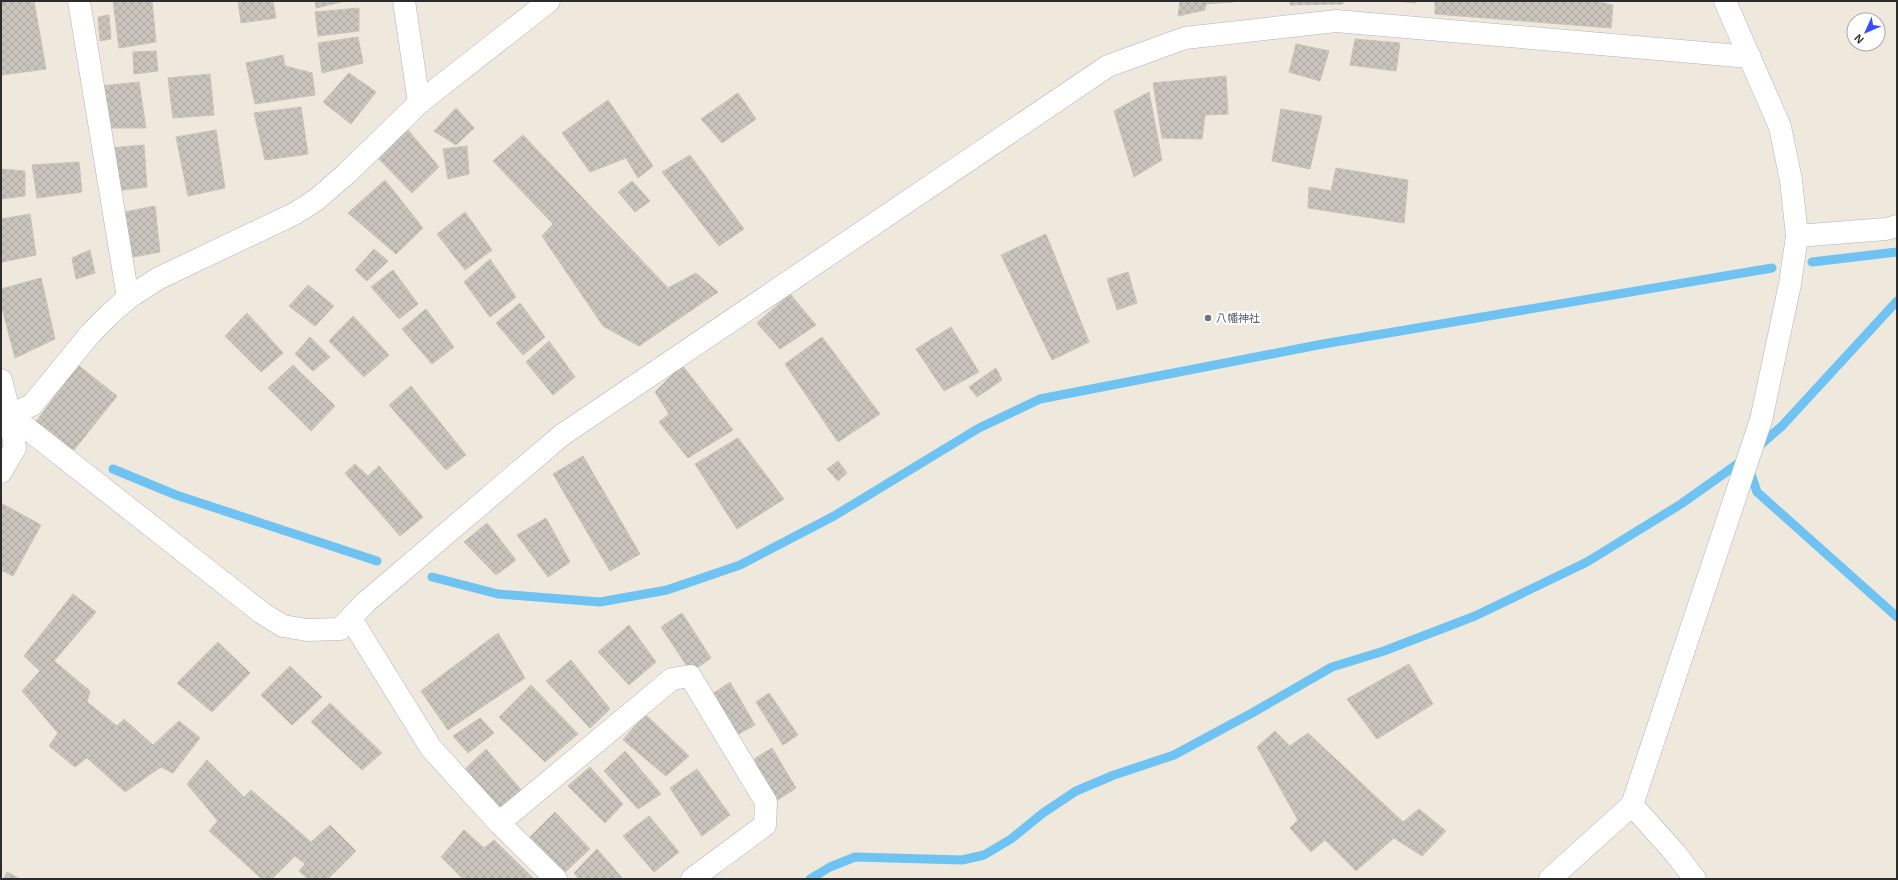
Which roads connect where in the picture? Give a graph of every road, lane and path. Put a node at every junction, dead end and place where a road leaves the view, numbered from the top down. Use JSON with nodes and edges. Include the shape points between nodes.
{"nodes":[{"id":1,"x":79,"y":1,"type":"edge"},
{"id":2,"x":404,"y":1,"type":"edge"},
{"id":3,"x":549,"y":1,"type":"edge"},
{"id":4,"x":1725,"y":1,"type":"edge"},
{"id":5,"x":1750,"y":57,"type":"junction"},
{"id":6,"x":419,"y":103,"type":"junction"},
{"id":7,"x":1897,"y":226,"type":"edge"},
{"id":8,"x":1798,"y":236,"type":"junction"},
{"id":9,"x":128,"y":298,"type":"junction"},
{"id":10,"x":1,"y":380,"type":"edge"},
{"id":11,"x":10,"y":415,"type":"junction"},
{"id":12,"x":1,"y":472,"type":"edge"},
{"id":13,"x":351,"y":618,"type":"junction"},
{"id":14,"x":1632,"y":805,"type":"junction"},
{"id":15,"x":500,"y":823,"type":"junction"},
{"id":16,"x":556,"y":879,"type":"edge"},
{"id":17,"x":692,"y":879,"type":"edge"},
{"id":18,"x":1550,"y":879,"type":"edge"},
{"id":19,"x":1695,"y":879,"type":"edge"}],
"edges":[{"from":1,"to":9,"type":"street"},
{"from":2,"to":6,"type":"street"},
{"from":3,"to":6,"type":"street"},
{"from":4,"to":5,"type":"street"},
{"from":5,"to":8,"type":"street","via":[[1780,127],[1791,180]]},
{"from":5,"to":13,"type":"street","via":[[1336,21],[1186,38],[1108,66],[562,435],[366,602]]},
{"from":6,"to":9,"type":"street","via":[[316,200],[294,214],[159,278]]},
{"from":7,"to":8,"type":"street"},
{"from":8,"to":14,"type":"street","via":[[1761,420]]},
{"from":9,"to":11,"type":"street","via":[[91,333],[32,405]]},
{"from":10,"to":11,"type":"street"},
{"from":11,"to":12,"type":"street","via":[[15,448]]},
{"from":11,"to":13,"type":"street","via":[[262,613],[283,626],[307,630],[340,629]]},
{"from":13,"to":15,"type":"street","via":[[431,748]]},
{"from":14,"to":18,"type":"street"},
{"from":14,"to":19,"type":"street"},
{"from":15,"to":16,"type":"street"},
{"from":15,"to":17,"type":"street","via":[[672,679],[690,676],[766,802],[765,825]]}]}
